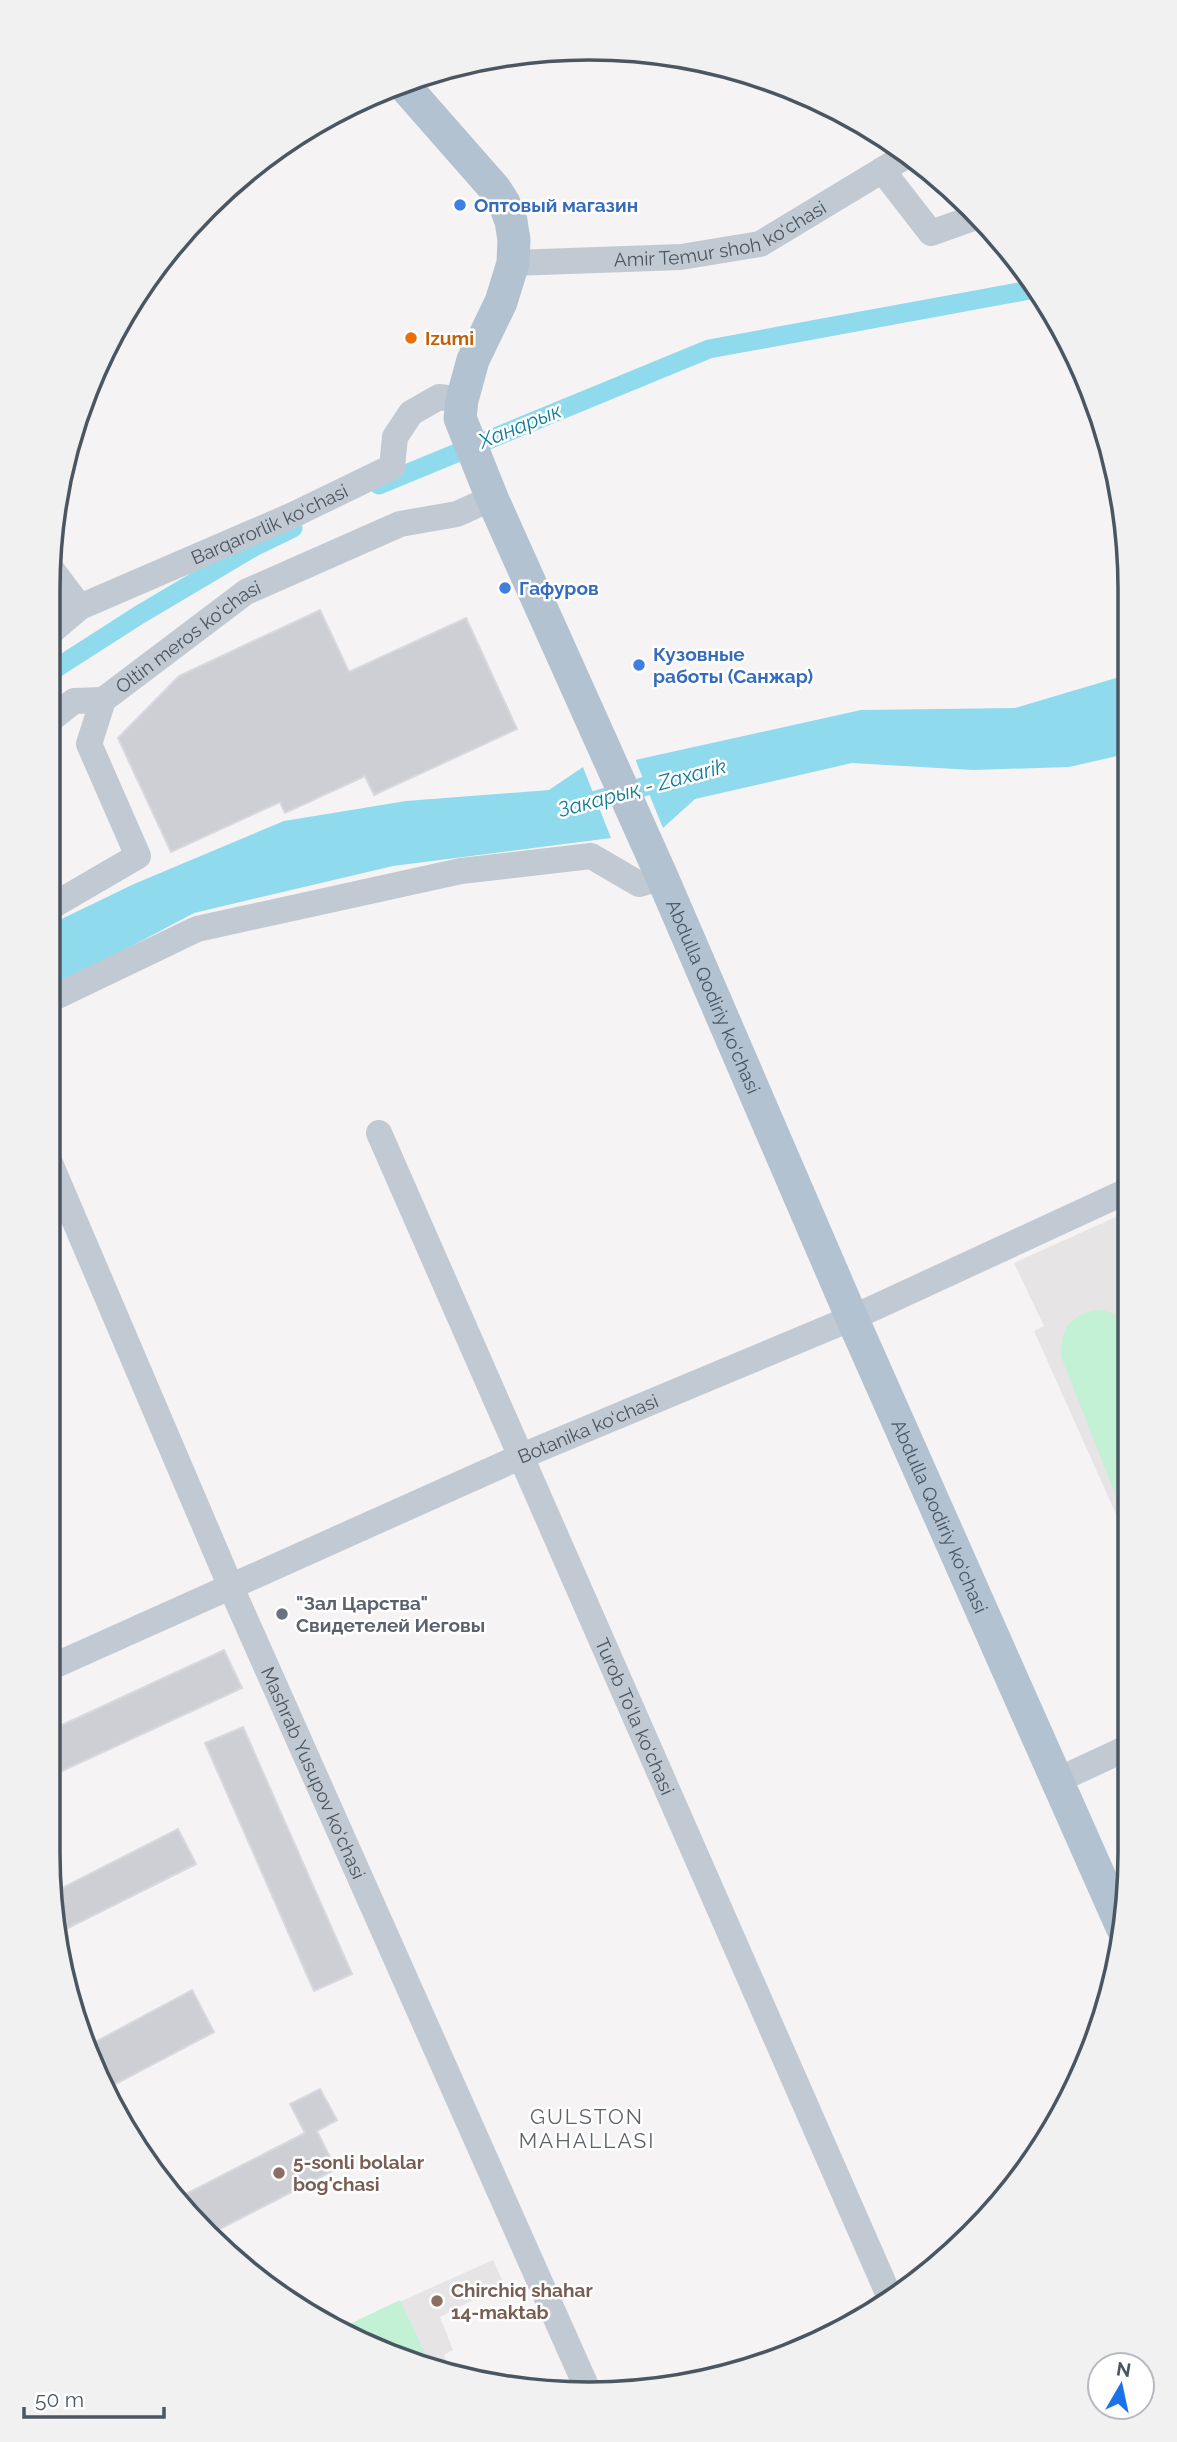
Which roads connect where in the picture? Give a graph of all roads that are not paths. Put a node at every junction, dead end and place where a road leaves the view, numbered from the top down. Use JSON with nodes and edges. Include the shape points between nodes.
{"nodes":[{"id":1,"x":409,"y":91,"type":"edge"},
{"id":2,"x":898,"y":160,"type":"edge"},
{"id":3,"x":882,"y":170,"type":"junction"},
{"id":4,"x":968,"y":220,"type":"edge"},
{"id":5,"x":513,"y":263,"type":"junction"},
{"id":6,"x":461,"y":409,"type":"junction"},
{"id":7,"x":492,"y":498,"type":"junction"},
{"id":8,"x":60,"y":581,"type":"edge"},
{"id":9,"x":80,"y":607,"type":"junction"},
{"id":10,"x":60,"y":624,"type":"edge"},
{"id":11,"x":103,"y":699,"type":"junction"},
{"id":12,"x":60,"y":712,"type":"edge"},
{"id":13,"x":657,"y":865,"type":"junction"},
{"id":14,"x":60,"y":901,"type":"edge"},
{"id":15,"x":60,"y":995,"type":"edge"},
{"id":16,"x":379,"y":1133,"type":"dead end"},
{"id":17,"x":60,"y":1186,"type":"edge"},
{"id":18,"x":1118,"y":1195,"type":"edge"},
{"id":19,"x":852,"y":1318,"type":"junction"},
{"id":20,"x":522,"y":1456,"type":"junction"},
{"id":21,"x":230,"y":1585,"type":"junction"},
{"id":22,"x":60,"y":1663,"type":"edge"},
{"id":23,"x":1118,"y":1752,"type":"edge"},
{"id":24,"x":1056,"y":1781,"type":"junction"},
{"id":25,"x":1114,"y":1910,"type":"edge"},
{"id":26,"x":887,"y":2290,"type":"edge"},
{"id":27,"x":584,"y":2382,"type":"edge"}],
"edges":[{"from":1,"to":5,"type":"main road","via":[[500,196],[513,231]]},
{"from":2,"to":3,"type":"street","name":"Amir Temur shoh ko‘chasi"},
{"from":3,"to":4,"type":"street","via":[[931,233]]},
{"from":3,"to":5,"type":"street","name":"Amir Temur shoh ko‘chasi","via":[[760,244],[681,257]]},
{"from":5,"to":6,"type":"main road","via":[[501,302],[473,360]]},
{"from":6,"to":7,"type":"main road","name":"Abdulla Qodiriy ko‘chasi"},
{"from":6,"to":9,"type":"street","name":"Barqarorlik ko‘chasi","via":[[439,397],[411,412],[395,437],[392,467]]},
{"from":7,"to":11,"type":"street","name":"Oltin meros ko‘chasi","via":[[457,514],[400,524],[246,592]]},
{"from":7,"to":13,"type":"main road","name":"Abdulla Qodiriy ko‘chasi"},
{"from":8,"to":9,"type":"street"},
{"from":9,"to":10,"type":"street","name":"Barqarorlik ko‘chasi"},
{"from":11,"to":12,"type":"street","via":[[74,701]]},
{"from":11,"to":14,"type":"street","name":"Oltin meros ko‘chasi","via":[[89,744],[138,856]]},
{"from":13,"to":15,"type":"street","via":[[639,884],[591,856],[461,871],[197,929]]},
{"from":13,"to":19,"type":"main road","name":"Abdulla Qodiriy ko‘chasi"},
{"from":16,"to":20,"type":"street","name":"Turob To‘la ko‘chasi"},
{"from":17,"to":21,"type":"street","name":"Mashrab Yusupov ko‘chasi"},
{"from":18,"to":19,"type":"street","name":"Botanika ko‘chasi"},
{"from":19,"to":20,"type":"street","name":"Botanika ko‘chasi"},
{"from":19,"to":24,"type":"main road","name":"Abdulla Qodiriy ko‘chasi"},
{"from":20,"to":21,"type":"street","name":"Botanika ko‘chasi"},
{"from":20,"to":26,"type":"street","name":"Turob To‘la ko‘chasi"},
{"from":21,"to":22,"type":"street","name":"Botanika ko‘chasi"},
{"from":21,"to":27,"type":"street","name":"Mashrab Yusupov ko‘chasi"},
{"from":23,"to":24,"type":"street"},
{"from":24,"to":25,"type":"main road","name":"Abdulla Qodiriy ko‘chasi"}]}
